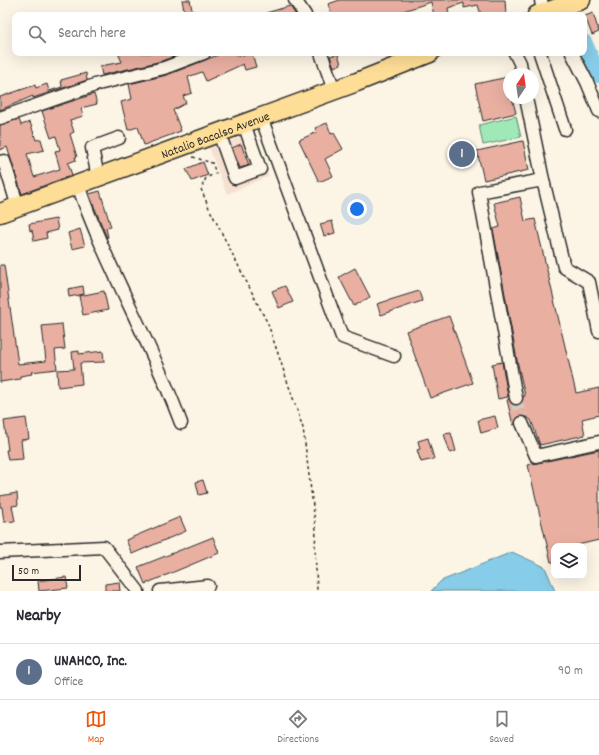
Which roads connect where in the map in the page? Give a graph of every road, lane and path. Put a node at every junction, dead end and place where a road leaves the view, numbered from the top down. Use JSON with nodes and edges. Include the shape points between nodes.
{"nodes":[{"id":1,"x":295,"y":0,"type":"edge"},
{"id":2,"x":581,"y":0,"type":"edge"},
{"id":3,"x":547,"y":10,"type":"edge"},
{"id":4,"x":303,"y":12,"type":"edge"},
{"id":5,"x":196,"y":56,"type":"edge"},
{"id":6,"x":322,"y":56,"type":"edge"},
{"id":7,"x":422,"y":56,"type":"edge"},
{"id":8,"x":516,"y":56,"type":"edge"},
{"id":9,"x":541,"y":56,"type":"edge"},
{"id":10,"x":574,"y":56,"type":"edge"},
{"id":11,"x":521,"y":68,"type":"edge"},
{"id":12,"x":334,"y":90,"type":"junction"},
{"id":13,"x":527,"y":104,"type":"edge"},
{"id":14,"x":599,"y":111,"type":"edge"},
{"id":15,"x":261,"y":117,"type":"junction"},
{"id":16,"x":0,"y":118,"type":"edge"},
{"id":17,"x":244,"y":124,"type":"junction"},
{"id":18,"x":565,"y":129,"type":"dead end"},
{"id":19,"x":219,"y":133,"type":"junction"},
{"id":20,"x":119,"y":138,"type":"dead end"},
{"id":21,"x":190,"y":144,"type":"junction"},
{"id":22,"x":0,"y":162,"type":"edge"},
{"id":23,"x":98,"y":177,"type":"junction"},
{"id":24,"x":543,"y":180,"type":"junction"},
{"id":25,"x":78,"y":185,"type":"junction"},
{"id":26,"x":18,"y":207,"type":"junction"},
{"id":27,"x":0,"y":213,"type":"edge"},
{"id":28,"x":599,"y":331,"type":"edge"},
{"id":29,"x":394,"y":356,"type":"dead end"},
{"id":30,"x":516,"y":398,"type":"tunnel mouth"},
{"id":31,"x":522,"y":422,"type":"tunnel mouth"},
{"id":32,"x":180,"y":423,"type":"dead end"},
{"id":33,"x":599,"y":442,"type":"edge"},
{"id":34,"x":0,"y":552,"type":"edge"},
{"id":35,"x":208,"y":586,"type":"dead end"},
{"id":36,"x":138,"y":591,"type":"edge"},
{"id":37,"x":160,"y":591,"type":"edge"},
{"id":38,"x":317,"y":591,"type":"edge"}],
"edges":[{"from":1,"to":4,"type":"street"},
{"from":2,"to":3,"type":"highway"},
{"from":5,"to":16,"type":"street","via":[[164,68],[98,84]]},
{"from":6,"to":12,"type":"street"},
{"from":7,"to":12,"type":"highway","name":"Natalio Bacalso Avenue"},
{"from":8,"to":11,"type":"street"},
{"from":9,"to":18,"type":"street"},
{"from":10,"to":14,"type":"street"},
{"from":12,"to":15,"type":"highway","name":"Natalio Bacalso Avenue"},
{"from":13,"to":24,"type":"street"},
{"from":15,"to":17,"type":"highway","name":"Natalio Bacalso Avenue"},
{"from":15,"to":29,"type":"street","via":[[342,337]]},
{"from":17,"to":19,"type":"highway","name":"Natalio Bacalso Avenue"},
{"from":17,"to":19,"type":"street","via":[[260,169],[235,178]]},
{"from":19,"to":21,"type":"highway","name":"Natalio Bacalso Avenue"},
{"from":20,"to":23,"type":"street","via":[[92,148]]},
{"from":21,"to":23,"type":"highway","name":"Natalio Bacalso Avenue"},
{"from":21,"to":38,"type":"path","via":[[192,156],[212,163],[216,173],[206,178],[202,189],[209,208],[268,324],[303,428],[316,530]]},
{"from":22,"to":26,"type":"street","via":[[4,161]]},
{"from":23,"to":25,"type":"highway","name":"Natalio Bacalso Avenue"},
{"from":24,"to":28,"type":"street","via":[[564,267],[589,282]]},
{"from":24,"to":30,"type":"street","via":[[479,192]]},
{"from":25,"to":26,"type":"highway","name":"Natalio Bacalso Avenue"},
{"from":25,"to":32,"type":"street","via":[[91,223],[156,361]]},
{"from":26,"to":27,"type":"highway","name":"Natalio Bacalso Avenue"},
{"from":31,"to":33,"type":"street","via":[[536,456]]},
{"from":34,"to":36,"type":"street","via":[[104,547]]},
{"from":35,"to":37,"type":"street"}]}
